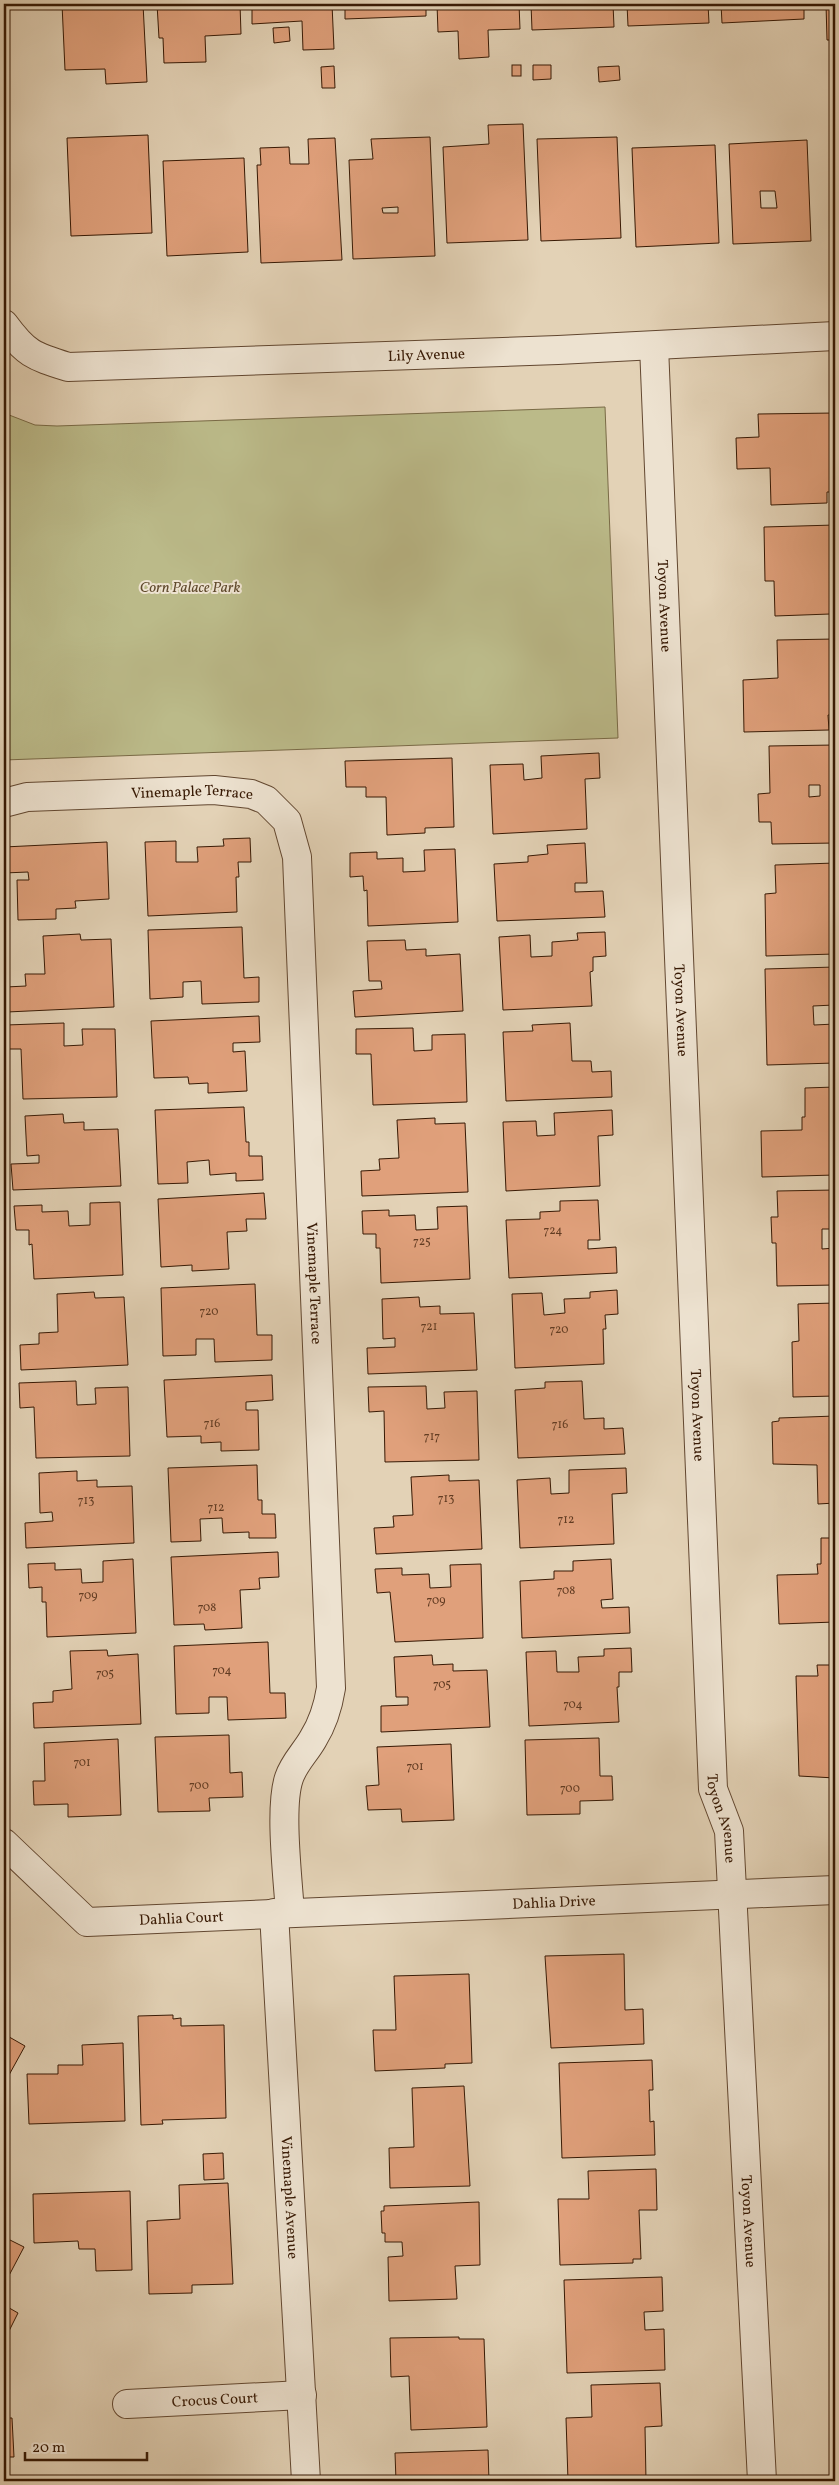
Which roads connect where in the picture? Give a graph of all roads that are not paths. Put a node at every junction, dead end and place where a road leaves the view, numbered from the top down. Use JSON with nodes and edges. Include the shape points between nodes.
{"nodes":[{"id":1,"x":4,"y":324,"type":"edge"},
{"id":2,"x":835,"y":336,"type":"edge"},
{"id":3,"x":654,"y":346,"type":"junction"},
{"id":4,"x":4,"y":803,"type":"edge"},
{"id":5,"x":4,"y":1843,"type":"edge"},
{"id":6,"x":835,"y":1890,"type":"edge"},
{"id":7,"x":732,"y":1895,"type":"junction"},
{"id":8,"x":282,"y":1913,"type":"junction"},
{"id":9,"x":302,"y":2395,"type":"junction"},
{"id":10,"x":127,"y":2404,"type":"dead end"},
{"id":11,"x":306,"y":2481,"type":"edge"},
{"id":12,"x":762,"y":2481,"type":"edge"}],
"edges":[{"from":1,"to":3,"type":"street","name":"Lily Avenue","via":[[21,348],[68,367]]},
{"from":2,"to":3,"type":"street","name":"Lily Avenue"},
{"from":3,"to":7,"type":"street","name":"Toyon Avenue","via":[[713,1789],[729,1831]]},
{"from":4,"to":8,"type":"street","name":"Vinemaple Terrace","via":[[27,797],[214,790],[251,794],[266,800],[287,820],[297,857],[331,1688],[322,1723],[288,1780]]},
{"from":5,"to":8,"type":"street","name":"Dahlia Court","via":[[87,1922]]},
{"from":6,"to":7,"type":"street","name":"Dahlia Drive"},
{"from":7,"to":8,"type":"street","name":"Dahlia Drive"},
{"from":7,"to":12,"type":"street","name":"Toyon Avenue"},
{"from":8,"to":9,"type":"street","name":"Vinemaple Avenue"},
{"from":9,"to":10,"type":"street","name":"Crocus Court"},
{"from":9,"to":11,"type":"street","name":"Vinemaple Avenue"}]}
